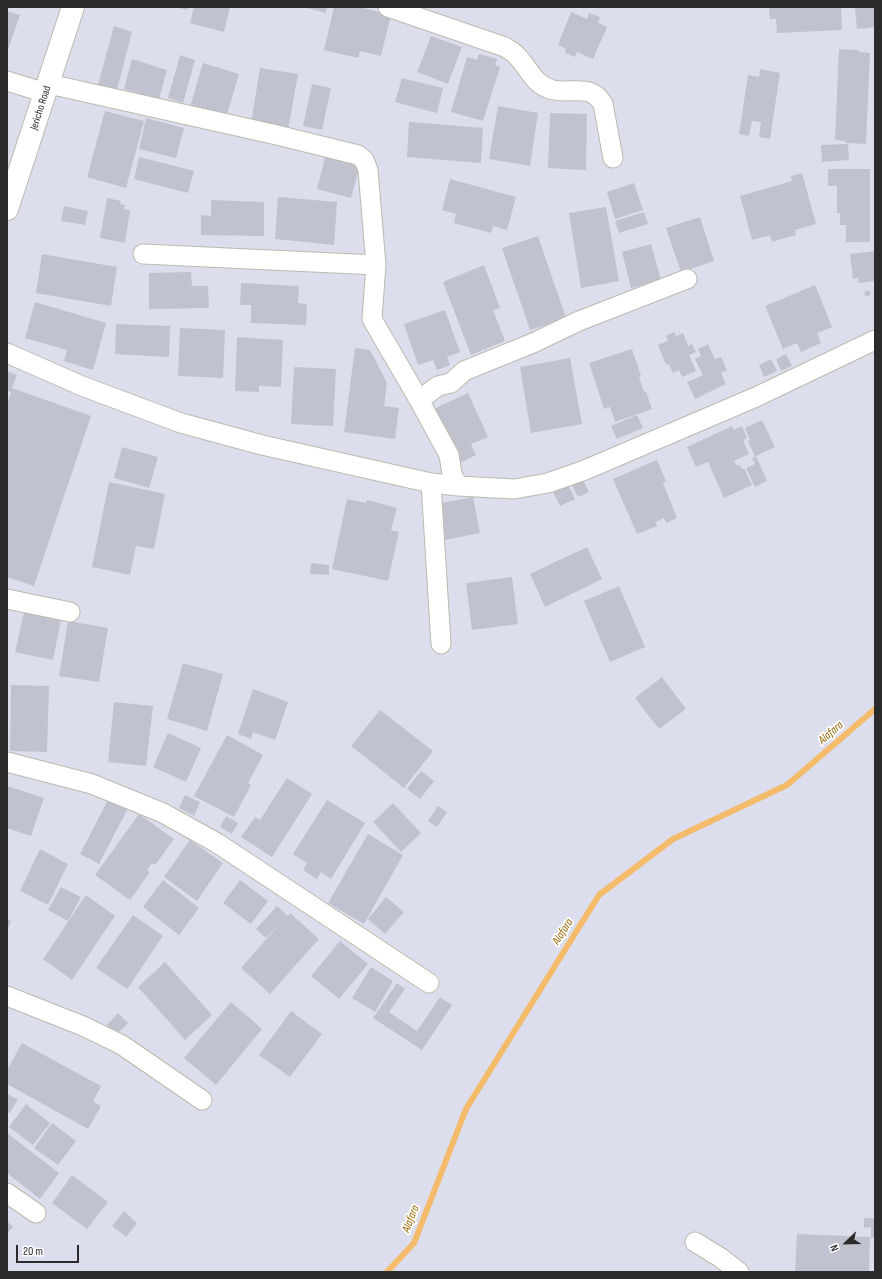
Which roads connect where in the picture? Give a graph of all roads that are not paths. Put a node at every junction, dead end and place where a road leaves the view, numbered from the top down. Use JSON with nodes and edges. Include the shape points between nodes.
{"nodes":[{"id":1,"x":73,"y":7,"type":"edge"},
{"id":2,"x":388,"y":7,"type":"edge"},
{"id":3,"x":7,"y":81,"type":"edge"},
{"id":4,"x":47,"y":89,"type":"junction"},
{"id":5,"x":613,"y":158,"type":"dead end"},
{"id":6,"x":7,"y":209,"type":"edge"},
{"id":7,"x":143,"y":254,"type":"dead end"},
{"id":8,"x":376,"y":265,"type":"junction"},
{"id":9,"x":687,"y":279,"type":"dead end"},
{"id":10,"x":875,"y":340,"type":"edge"},
{"id":11,"x":7,"y":353,"type":"edge"},
{"id":12,"x":419,"y":400,"type":"junction"},
{"id":13,"x":431,"y":483,"type":"junction"},
{"id":14,"x":458,"y":486,"type":"junction"},
{"id":15,"x":7,"y":599,"type":"edge"},
{"id":16,"x":70,"y":612,"type":"dead end"},
{"id":17,"x":441,"y":644,"type":"dead end"},
{"id":18,"x":7,"y":762,"type":"edge"},
{"id":19,"x":429,"y":983,"type":"dead end"},
{"id":20,"x":7,"y":996,"type":"edge"},
{"id":21,"x":202,"y":1100,"type":"dead end"},
{"id":22,"x":7,"y":1194,"type":"edge"},
{"id":23,"x":36,"y":1213,"type":"dead end"},
{"id":24,"x":695,"y":1242,"type":"dead end"},
{"id":25,"x":739,"y":1272,"type":"edge"}],
"edges":[{"from":1,"to":4,"type":"street","name":"Jericho Road"},
{"from":2,"to":5,"type":"street","via":[[505,47],[517,55],[536,81],[543,86],[553,90],[592,92],[599,96],[603,104]]},
{"from":3,"to":4,"type":"street"},
{"from":4,"to":6,"type":"street","name":"Jericho Road"},
{"from":4,"to":8,"type":"street","via":[[277,135],[358,155],[364,160],[368,170]]},
{"from":7,"to":8,"type":"street"},
{"from":8,"to":12,"type":"street","via":[[372,319]]},
{"from":9,"to":12,"type":"street","via":[[579,321],[464,371],[451,383],[438,386]]},
{"from":10,"to":14,"type":"street","via":[[756,397],[586,470],[548,483],[514,489]]},
{"from":11,"to":13,"type":"street","via":[[82,386],[181,423],[262,445]]},
{"from":12,"to":14,"type":"street","via":[[449,454],[452,474]]},
{"from":13,"to":14,"type":"street"},
{"from":13,"to":17,"type":"street"},
{"from":15,"to":16,"type":"street"},
{"from":18,"to":19,"type":"street","via":[[92,784],[163,813],[217,843]]},
{"from":20,"to":21,"type":"street","via":[[83,1026],[122,1045]]},
{"from":22,"to":23,"type":"street"},
{"from":24,"to":25,"type":"street"}]}
